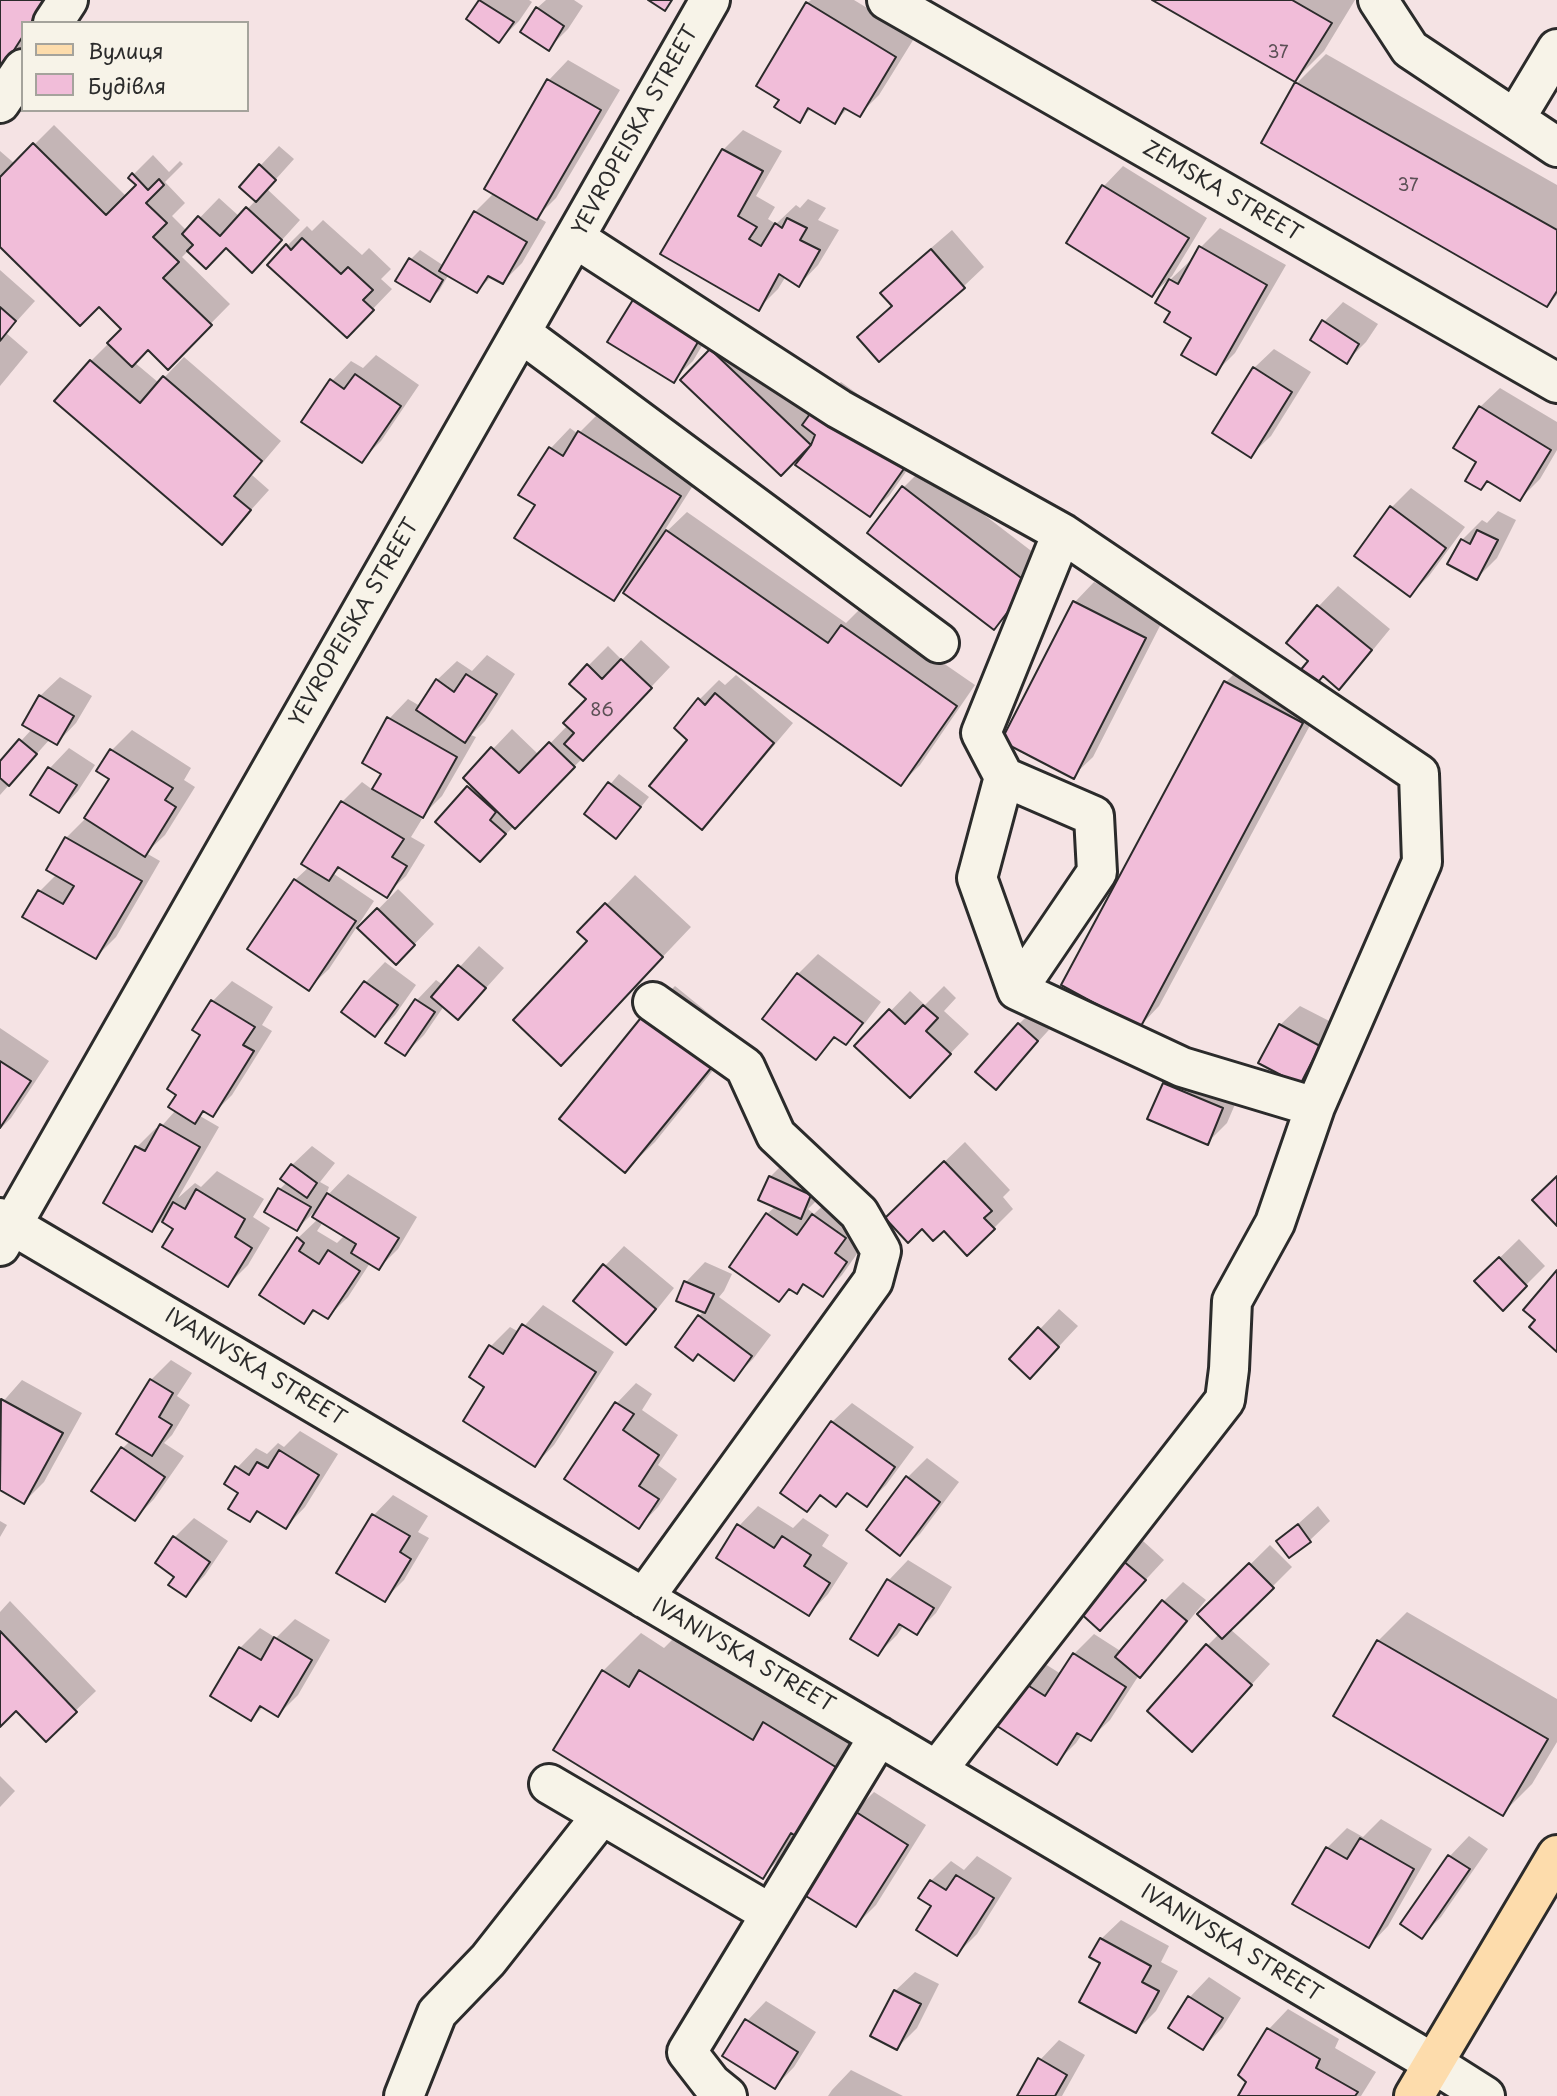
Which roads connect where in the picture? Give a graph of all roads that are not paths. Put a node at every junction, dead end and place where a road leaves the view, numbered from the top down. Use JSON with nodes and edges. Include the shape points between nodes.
{"nodes":[{"id":1,"x":68,"y":0,"type":"edge"},
{"id":2,"x":710,"y":0,"type":"edge"},
{"id":3,"x":887,"y":0,"type":"edge"},
{"id":4,"x":1378,"y":0,"type":"edge"},
{"id":5,"x":54,"y":21,"type":"edge"},
{"id":6,"x":1557,"y":50,"type":"edge"},
{"id":7,"x":21,"y":72,"type":"edge"},
{"id":8,"x":0,"y":103,"type":"edge"},
{"id":9,"x":1516,"y":119,"type":"junction"},
{"id":10,"x":1557,"y":147,"type":"edge"},
{"id":11,"x":575,"y":238,"type":"junction"},
{"id":12,"x":521,"y":333,"type":"junction"},
{"id":13,"x":1557,"y":383,"type":"edge"},
{"id":14,"x":1062,"y":533,"type":"junction"},
{"id":15,"x":939,"y":643,"type":"dead end"},
{"id":16,"x":1004,"y":777,"type":"junction"},
{"id":17,"x":1017,"y":990,"type":"junction"},
{"id":18,"x":653,"y":1002,"type":"dead end"},
{"id":19,"x":1315,"y":1107,"type":"junction"},
{"id":20,"x":4,"y":1230,"type":"edge"},
{"id":21,"x":644,"y":1598,"type":"junction"},
{"id":22,"x":879,"y":1737,"type":"junction"},
{"id":23,"x":937,"y":1770,"type":"junction"},
{"id":24,"x":549,"y":1784,"type":"dead end"},
{"id":25,"x":603,"y":1815,"type":"junction"},
{"id":26,"x":1557,"y":1855,"type":"edge"},
{"id":27,"x":771,"y":1914,"type":"junction"},
{"id":28,"x":1433,"y":2063,"type":"junction"},
{"id":29,"x":404,"y":2096,"type":"edge"},
{"id":30,"x":727,"y":2096,"type":"edge"},
{"id":31,"x":1414,"y":2096,"type":"edge"},
{"id":32,"x":1485,"y":2096,"type":"edge"}],
"edges":[{"from":1,"to":5,"type":"street"},
{"from":2,"to":11,"type":"street","name":"YEVROPEISKA STREET"},
{"from":3,"to":13,"type":"street","name":"ZEMSKA STREET"},
{"from":4,"to":9,"type":"street","via":[[1410,49]]},
{"from":6,"to":9,"type":"street"},
{"from":7,"to":8,"type":"street"},
{"from":9,"to":10,"type":"street"},
{"from":11,"to":12,"type":"street","name":"YEVROPEISKA STREET"},
{"from":11,"to":14,"type":"street","via":[[839,409]]},
{"from":12,"to":15,"type":"street"},
{"from":12,"to":20,"type":"street","name":"YEVROPEISKA STREET"},
{"from":14,"to":16,"type":"street","via":[[981,733]]},
{"from":14,"to":19,"type":"street","via":[[1419,774],[1422,862]]},
{"from":16,"to":17,"type":"street","via":[[977,878]]},
{"from":16,"to":17,"type":"street","via":[[1094,816],[1097,872]]},
{"from":17,"to":19,"type":"street","via":[[1182,1068]]},
{"from":18,"to":21,"type":"street","via":[[745,1067],[776,1135],[859,1213],[881,1251],[873,1281]]},
{"from":19,"to":23,"type":"street","via":[[1275,1223],[1232,1301],[1225,1400]]},
{"from":20,"to":21,"type":"street","name":"IVANIVSKA STREET"},
{"from":21,"to":22,"type":"street","name":"IVANIVSKA STREET"},
{"from":22,"to":23,"type":"street","name":"IVANIVSKA STREET"},
{"from":22,"to":27,"type":"street"},
{"from":23,"to":28,"type":"street","name":"IVANIVSKA STREET"},
{"from":24,"to":25,"type":"street"},
{"from":25,"to":27,"type":"street"},
{"from":25,"to":29,"type":"street","via":[[488,1960],[437,2013]]},
{"from":26,"to":28,"type":"main road"},
{"from":27,"to":30,"type":"street","via":[[687,2052]]},
{"from":28,"to":31,"type":"main road"},
{"from":28,"to":32,"type":"street","name":"IVANIVSKA STREET"}]}
